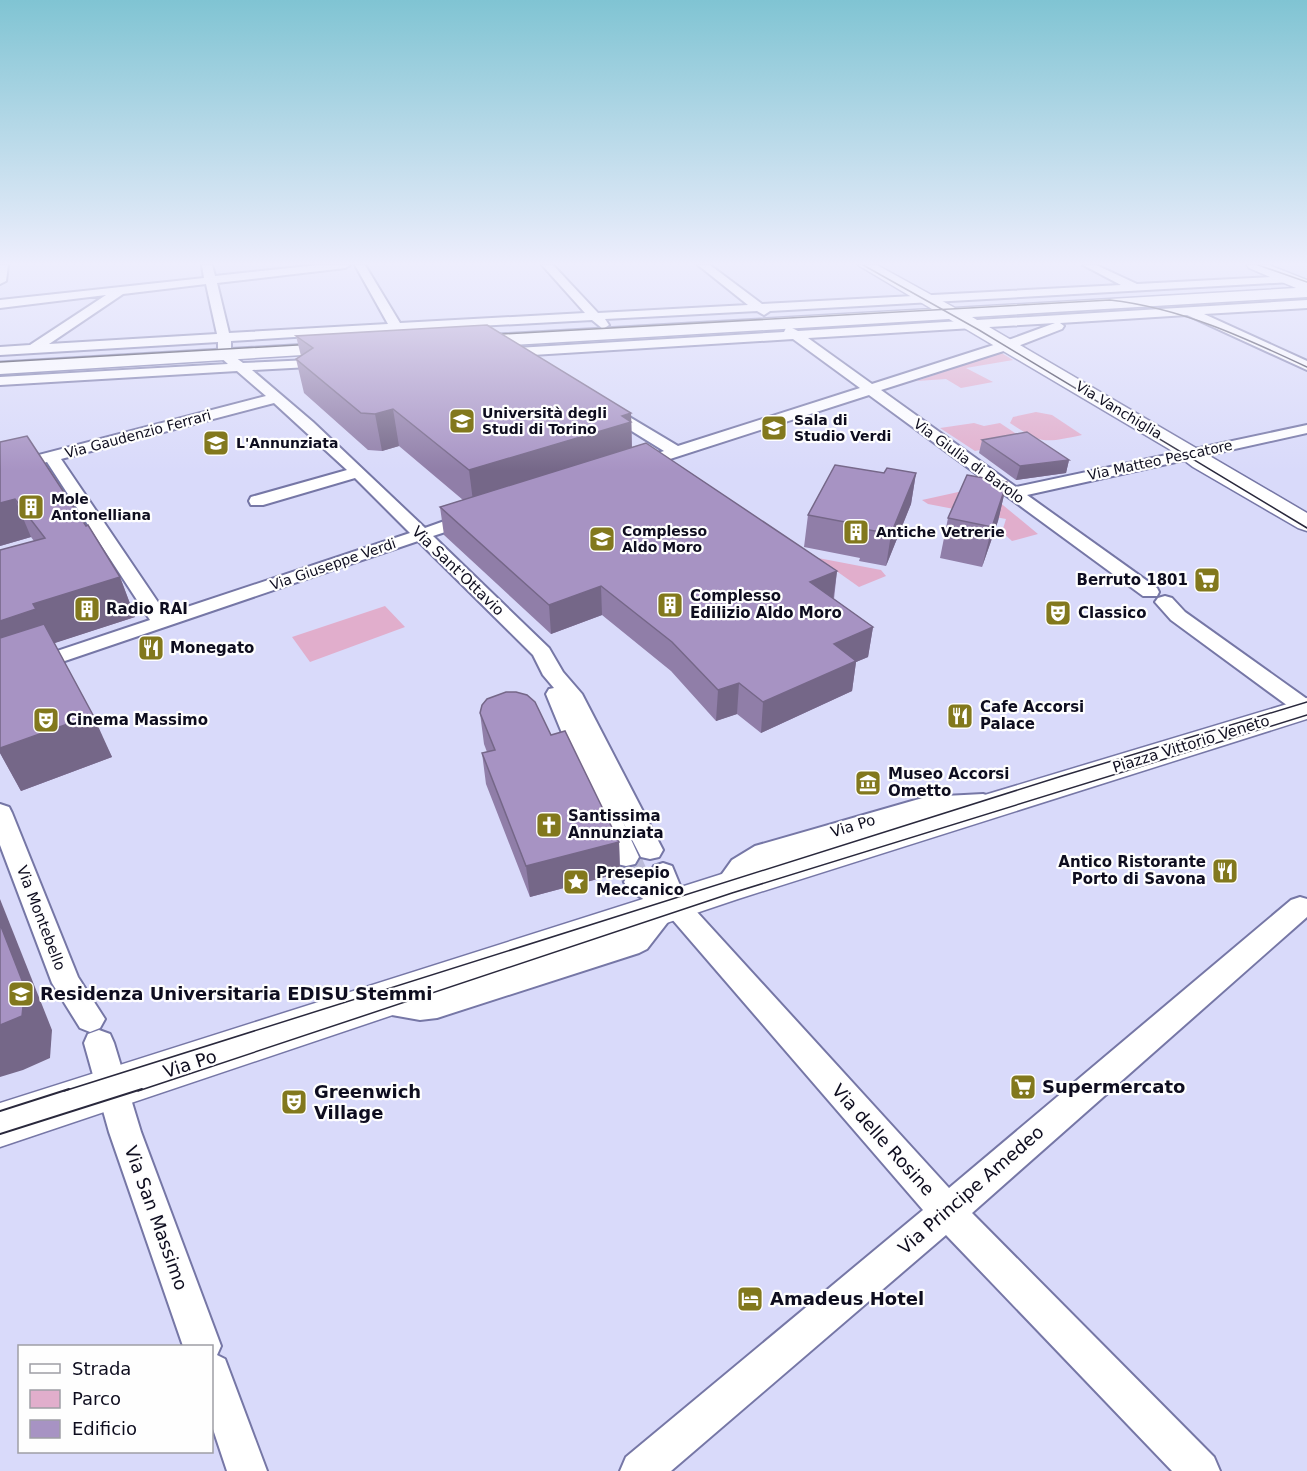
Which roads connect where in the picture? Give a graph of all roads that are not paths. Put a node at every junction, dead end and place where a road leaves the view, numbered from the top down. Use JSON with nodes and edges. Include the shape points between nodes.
{"nodes":[{"id":1,"x":55,"y":334,"type":"edge"},
{"id":2,"x":225,"y":334,"type":"edge"},
{"id":3,"x":399,"y":334,"type":"edge"},
{"id":4,"x":447,"y":334,"type":"edge"},
{"id":5,"x":609,"y":334,"type":"joint"},
{"id":6,"x":622,"y":334,"type":"edge"},
{"id":7,"x":733,"y":334,"type":"edge"},
{"id":8,"x":794,"y":334,"type":"edge"},
{"id":9,"x":989,"y":334,"type":"edge"},
{"id":10,"x":1037,"y":334,"type":"edge"},
{"id":11,"x":1237,"y":334,"type":"edge"},
{"id":12,"x":1246,"y":334,"type":"edge"},
{"id":13,"x":402,"y":339,"type":"junction"},
{"id":14,"x":495,"y":340,"type":"junction"},
{"id":15,"x":1008,"y":345,"type":"junction"},
{"id":16,"x":32,"y":349,"type":"junction"},
{"id":17,"x":452,"y":349,"type":"joint"},
{"id":18,"x":0,"y":351,"type":"edge"},
{"id":19,"x":514,"y":352,"type":"junction"},
{"id":20,"x":230,"y":353,"type":"junction"},
{"id":21,"x":353,"y":361,"type":"edge"},
{"id":22,"x":1307,"y":361,"type":"edge"},
{"id":23,"x":534,"y":365,"type":"edge"},
{"id":24,"x":1307,"y":366,"type":"edge"},
{"id":25,"x":0,"y":368,"type":"edge"},
{"id":26,"x":0,"y":381,"type":"edge"},
{"id":27,"x":869,"y":390,"type":"junction"},
{"id":28,"x":276,"y":398,"type":"junction"},
{"id":29,"x":591,"y":399,"type":"edge"},
{"id":30,"x":1307,"y":429,"type":"edge"},
{"id":31,"x":676,"y":452,"type":"junction"},
{"id":32,"x":1190,"y":454,"type":"junction"},
{"id":33,"x":51,"y":456,"type":"junction"},
{"id":34,"x":623,"y":469,"type":"edge"},
{"id":35,"x":0,"y":470,"type":"edge"},
{"id":36,"x":357,"y":472,"type":"junction"},
{"id":37,"x":1013,"y":493,"type":"junction"},
{"id":38,"x":257,"y":501,"type":"dead end"},
{"id":39,"x":490,"y":512,"type":"edge"},
{"id":40,"x":1307,"y":523,"type":"edge"},
{"id":41,"x":420,"y":534,"type":"junction"},
{"id":42,"x":1164,"y":603,"type":"joint"},
{"id":43,"x":162,"y":623,"type":"junction"},
{"id":44,"x":554,"y":675,"type":"junction"},
{"id":45,"x":0,"y":677,"type":"edge"},
{"id":46,"x":1307,"y":709,"type":"edge"},
{"id":47,"x":1077,"y":779,"type":"joint"},
{"id":48,"x":0,"y":813,"type":"edge"},
{"id":49,"x":650,"y":850,"type":"tunnel mouth"},
{"id":50,"x":626,"y":857,"type":"tunnel mouth"},
{"id":51,"x":659,"y":892,"type":"junction"},
{"id":52,"x":1300,"y":908,"type":"dead end"},
{"id":53,"x":112,"y":1090,"type":"junction"},
{"id":54,"x":0,"y":1125,"type":"edge"},
{"id":55,"x":947,"y":1212,"type":"junction"},
{"id":56,"x":201,"y":1345,"type":"edge"},
{"id":57,"x":213,"y":1375,"type":"edge"},
{"id":58,"x":247,"y":1471,"type":"edge"},
{"id":59,"x":639,"y":1471,"type":"edge"},
{"id":60,"x":1200,"y":1471,"type":"edge"}],
"edges":[{"from":1,"to":16,"type":"street"},
{"from":2,"to":20,"type":"street"},
{"from":3,"to":13,"type":"street"},
{"from":4,"to":13,"type":"street"},
{"from":5,"to":6,"type":"main road"},
{"from":5,"to":14,"type":"main road"},
{"from":7,"to":19,"type":"street"},
{"from":8,"to":27,"type":"street","name":"Via Giulia di Barolo"},
{"from":9,"to":15,"type":"main road","name":"Via Vanchiglia"},
{"from":10,"to":15,"type":"street"},
{"from":11,"to":24,"type":"street"},
{"from":12,"to":22,"type":"street"},
{"from":13,"to":20,"type":"main road"},
{"from":14,"to":17,"type":"main road"},
{"from":14,"to":19,"type":"street"},
{"from":15,"to":27,"type":"street"},
{"from":15,"to":32,"type":"main road","name":"Via Vanchiglia"},
{"from":16,"to":18,"type":"street"},
{"from":16,"to":20,"type":"street"},
{"from":17,"to":19,"type":"street"},
{"from":19,"to":23,"type":"street"},
{"from":20,"to":21,"type":"street","via":[[319,363]]},
{"from":20,"to":25,"type":"main road"},
{"from":20,"to":26,"type":"street"},
{"from":20,"to":28,"type":"street","name":"Via Sant'Ottavio"},
{"from":27,"to":31,"type":"street"},
{"from":27,"to":37,"type":"street","name":"Via Giulia di Barolo"},
{"from":28,"to":33,"type":"street","name":"Via Gaudenzio Ferrari"},
{"from":28,"to":36,"type":"street","name":"Via Sant'Ottavio"},
{"from":29,"to":31,"type":"street"},
{"from":30,"to":32,"type":"street","name":"Via Matteo Pescatore"},
{"from":31,"to":34,"type":"street"},
{"from":32,"to":37,"type":"street","name":"Via Matteo Pescatore"},
{"from":32,"to":40,"type":"main road","name":"Via Vanchiglia"},
{"from":33,"to":35,"type":"street","name":"Via Gaudenzio Ferrari"},
{"from":33,"to":43,"type":"street"},
{"from":36,"to":38,"type":"street"},
{"from":36,"to":41,"type":"street","name":"Via Sant'Ottavio"},
{"from":37,"to":42,"type":"street","name":"Via Giulia di Barolo"},
{"from":39,"to":41,"type":"street","name":"Via Giuseppe Verdi"},
{"from":41,"to":43,"type":"street","name":"Via Giuseppe Verdi"},
{"from":41,"to":44,"type":"street","name":"Via Sant'Ottavio","via":[[542,652]]},
{"from":42,"to":46,"type":"street","name":"Piazza Vittorio Veneto"},
{"from":43,"to":45,"type":"street","name":"Via Giuseppe Verdi"},
{"from":44,"to":49,"type":"street","name":"Via Sant'Ottavio","via":[[571,694]]},
{"from":44,"to":50,"type":"street","name":"Via Sant'Ottavio","via":[[557,699]]},
{"from":46,"to":47,"type":"main road","name":"Piazza Vittorio Veneto"},
{"from":47,"to":51,"type":"main road","name":"Via Po","via":[[725,888]]},
{"from":48,"to":53,"type":"street","name":"Via Montebello","via":[[66,983],[95,1031]]},
{"from":51,"to":53,"type":"main road","name":"Via Po","via":[[380,1002]]},
{"from":51,"to":55,"type":"street","name":"Via delle Rosine"},
{"from":52,"to":55,"type":"street","name":"Via Principe Amedeo"},
{"from":53,"to":54,"type":"main road","name":"Via Po"},
{"from":53,"to":56,"type":"street","name":"Via San Massimo"},
{"from":55,"to":59,"type":"street","name":"Via Principe Amedeo"},
{"from":55,"to":60,"type":"street","name":"Via delle Rosine"},
{"from":57,"to":58,"type":"street"}]}
